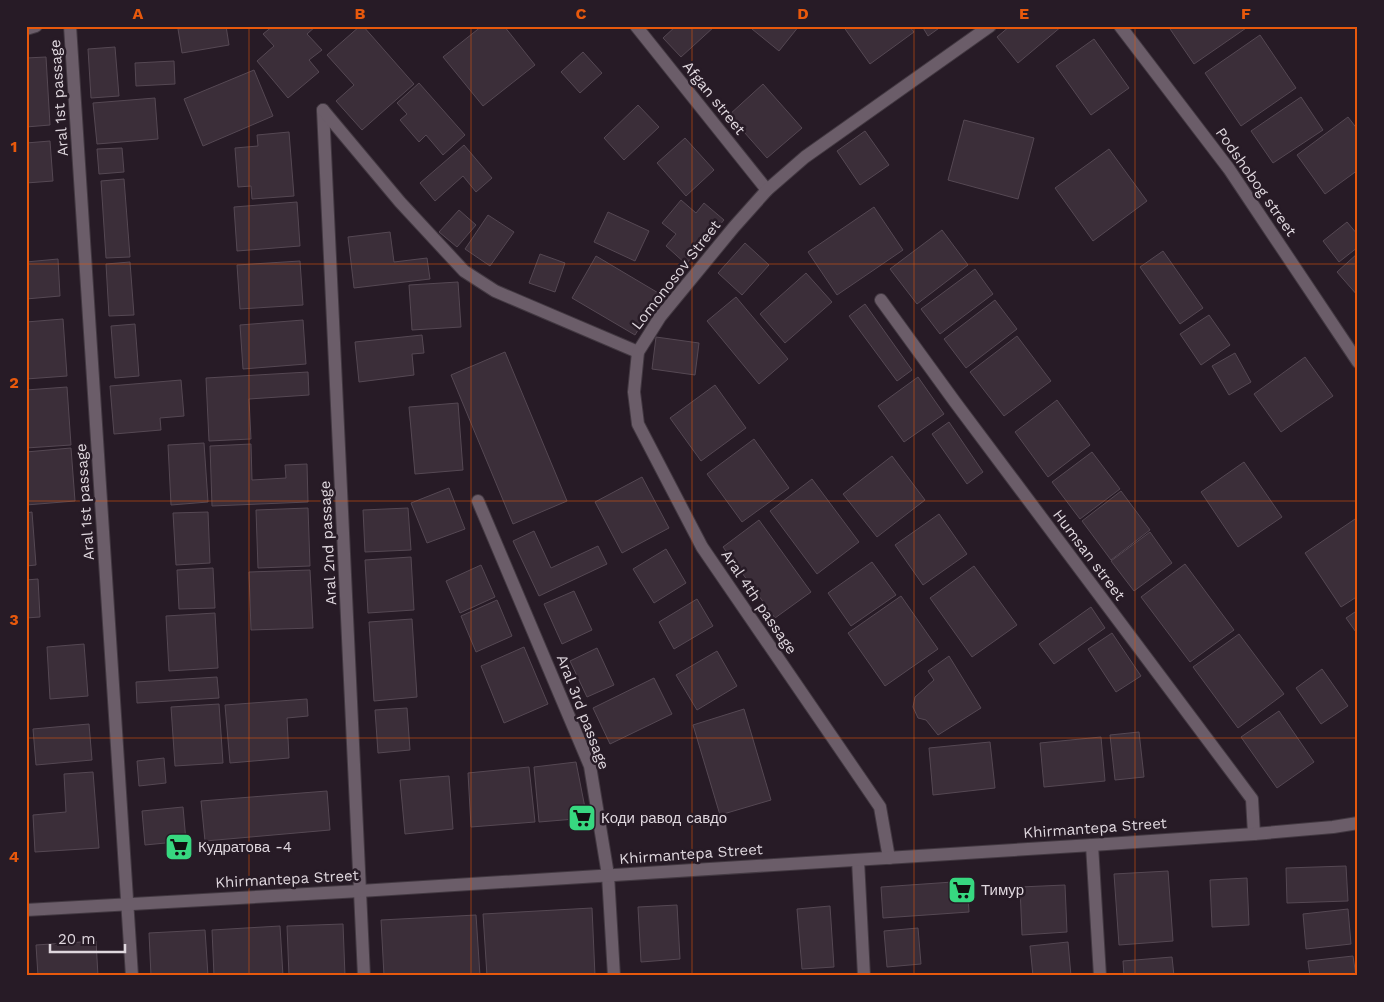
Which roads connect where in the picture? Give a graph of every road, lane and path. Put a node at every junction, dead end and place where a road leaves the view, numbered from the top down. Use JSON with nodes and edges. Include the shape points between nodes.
{"nodes":[{"id":1,"x":36,"y":26,"type":"edge"},
{"id":2,"x":70,"y":26,"type":"edge"},
{"id":3,"x":636,"y":26,"type":"edge"},
{"id":4,"x":990,"y":26,"type":"edge"},
{"id":5,"x":1120,"y":26,"type":"edge"},
{"id":6,"x":26,"y":29,"type":"edge"},
{"id":7,"x":323,"y":110,"type":"joint"},
{"id":8,"x":767,"y":190,"type":"junction"},
{"id":9,"x":881,"y":300,"type":"dead end"},
{"id":10,"x":638,"y":352,"type":"junction"},
{"id":11,"x":1358,"y":362,"type":"edge"},
{"id":12,"x":478,"y":501,"type":"dead end"},
{"id":13,"x":1358,"y":823,"type":"edge"},
{"id":14,"x":1254,"y":834,"type":"junction"},
{"id":15,"x":1092,"y":845,"type":"junction"},
{"id":16,"x":889,"y":858,"type":"junction"},
{"id":17,"x":858,"y":860,"type":"junction"},
{"id":18,"x":608,"y":875,"type":"junction"},
{"id":19,"x":360,"y":891,"type":"junction"},
{"id":20,"x":128,"y":903,"type":"junction"},
{"id":21,"x":26,"y":910,"type":"edge"},
{"id":22,"x":132,"y":976,"type":"edge"},
{"id":23,"x":364,"y":976,"type":"edge"},
{"id":24,"x":614,"y":976,"type":"edge"},
{"id":25,"x":864,"y":976,"type":"edge"},
{"id":26,"x":1100,"y":976,"type":"edge"}],
"edges":[{"from":1,"to":6,"type":"street"},
{"from":2,"to":20,"type":"street","name":"Aral 1st passage"},
{"from":3,"to":8,"type":"street","name":"Afgan street"},
{"from":4,"to":8,"type":"street","name":"Lomonosov Street","via":[[805,157]]},
{"from":5,"to":11,"type":"street","name":"Podshobog street","via":[[1229,169]]},
{"from":7,"to":10,"type":"street","name":"Lomonosov Street","via":[[464,272],[495,291]]},
{"from":7,"to":19,"type":"street","name":"Aral 2nd passage"},
{"from":8,"to":10,"type":"street","name":"Lomonosov Street","via":[[660,317]]},
{"from":9,"to":14,"type":"street","name":"Humsan street","via":[[1252,799]]},
{"from":10,"to":16,"type":"street","name":"Aral 4th passage","via":[[634,392],[638,424],[702,547],[880,807]]},
{"from":12,"to":18,"type":"street","name":"Aral 3rd passage","via":[[590,766]]},
{"from":13,"to":14,"type":"street","name":"Khirmаntepa Street"},
{"from":14,"to":15,"type":"street","name":"Khirmаntepa Street"},
{"from":15,"to":16,"type":"street","name":"Khirmаntepa Street"},
{"from":15,"to":26,"type":"street"},
{"from":16,"to":17,"type":"street","name":"Khirmаntepa Street"},
{"from":17,"to":18,"type":"street","name":"Khirmаntepa Street"},
{"from":17,"to":25,"type":"street"},
{"from":18,"to":19,"type":"street","name":"Khirmаntepa Street"},
{"from":18,"to":24,"type":"street","name":"Aral 3rd passage"},
{"from":19,"to":20,"type":"street","name":"Khirmаntepa Street"},
{"from":19,"to":23,"type":"street","name":"Aral 2nd passage"},
{"from":20,"to":21,"type":"street","name":"Khirmаntepa Street"},
{"from":20,"to":22,"type":"street","name":"Aral 1st passage"}]}
